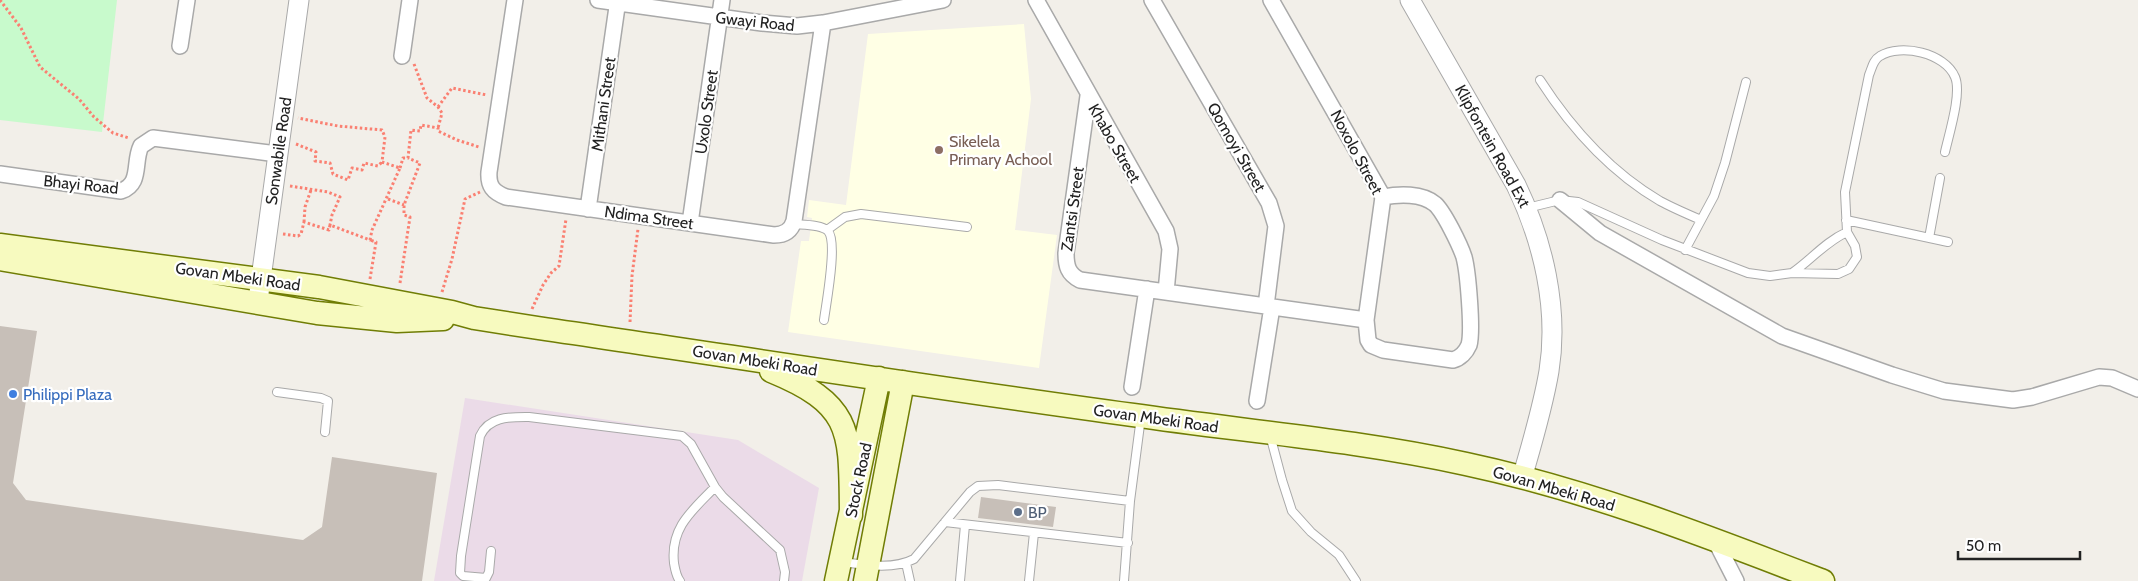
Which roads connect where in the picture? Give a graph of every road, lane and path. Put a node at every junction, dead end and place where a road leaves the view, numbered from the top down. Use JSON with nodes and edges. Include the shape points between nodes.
{"nodes":[{"id":1,"x":0,"y":0,"type":"edge"},
{"id":2,"x":187,"y":0,"type":"edge"},
{"id":3,"x":299,"y":0,"type":"edge"},
{"id":4,"x":410,"y":0,"type":"edge"},
{"id":5,"x":515,"y":0,"type":"edge"},
{"id":6,"x":598,"y":0,"type":"edge"},
{"id":7,"x":722,"y":0,"type":"edge"},
{"id":8,"x":943,"y":0,"type":"edge"},
{"id":9,"x":1036,"y":0,"type":"edge"},
{"id":10,"x":1152,"y":0,"type":"edge"},
{"id":11,"x":1271,"y":0,"type":"edge"},
{"id":12,"x":1410,"y":0,"type":"edge"},
{"id":13,"x":618,"y":1,"type":"edge"},
{"id":14,"x":912,"y":3,"type":"edge"},
{"id":15,"x":719,"y":17,"type":"junction"},
{"id":16,"x":823,"y":23,"type":"junction"},
{"id":17,"x":180,"y":46,"type":"dead end"},
{"id":18,"x":402,"y":56,"type":"joint"},
{"id":19,"x":1540,"y":80,"type":"dead end"},
{"id":20,"x":1746,"y":82,"type":"dead end"},
{"id":21,"x":1088,"y":96,"type":"junction"},
{"id":22,"x":500,"y":97,"type":"junction"},
{"id":23,"x":438,"y":107,"type":"junction"},
{"id":24,"x":283,"y":115,"type":"junction"},
{"id":25,"x":438,"y":128,"type":"junction"},
{"id":26,"x":144,"y":142,"type":"junction"},
{"id":27,"x":278,"y":148,"type":"junction"},
{"id":28,"x":492,"y":150,"type":"junction"},
{"id":29,"x":1945,"y":152,"type":"dead end"},
{"id":30,"x":408,"y":158,"type":"junction"},
{"id":31,"x":382,"y":162,"type":"junction"},
{"id":32,"x":400,"y":168,"type":"junction"},
{"id":33,"x":0,"y":174,"type":"edge"},
{"id":34,"x":1940,"y":178,"type":"dead end"},
{"id":35,"x":273,"y":182,"type":"junction"},
{"id":36,"x":490,"y":187,"type":"junction"},
{"id":37,"x":310,"y":190,"type":"junction"},
{"id":38,"x":1383,"y":197,"type":"junction"},
{"id":39,"x":388,"y":199,"type":"junction"},
{"id":40,"x":1560,"y":200,"type":"junction"},
{"id":41,"x":404,"y":205,"type":"junction"},
{"id":42,"x":567,"y":206,"type":"junction"},
{"id":43,"x":1527,"y":208,"type":"junction"},
{"id":44,"x":588,"y":209,"type":"junction"},
{"id":45,"x":640,"y":216,"type":"junction"},
{"id":46,"x":1701,"y":220,"type":"junction"},
{"id":47,"x":1846,"y":220,"type":"junction"},
{"id":48,"x":304,"y":222,"type":"junction"},
{"id":49,"x":690,"y":223,"type":"junction"},
{"id":50,"x":793,"y":224,"type":"junction"},
{"id":51,"x":330,"y":225,"type":"junction"},
{"id":52,"x":967,"y":227,"type":"dead end"},
{"id":53,"x":827,"y":230,"type":"junction"},
{"id":54,"x":266,"y":232,"type":"junction"},
{"id":55,"x":1846,"y":232,"type":"junction"},
{"id":56,"x":1929,"y":238,"type":"junction"},
{"id":57,"x":370,"y":240,"type":"junction"},
{"id":58,"x":1948,"y":242,"type":"dead end"},
{"id":59,"x":0,"y":245,"type":"edge"},
{"id":60,"x":1685,"y":250,"type":"junction"},
{"id":61,"x":0,"y":259,"type":"edge"},
{"id":62,"x":1792,"y":273,"type":"junction"},
{"id":63,"x":261,"y":280,"type":"junction"},
{"id":64,"x":1147,"y":289,"type":"junction"},
{"id":65,"x":1166,"y":292,"type":"junction"},
{"id":66,"x":367,"y":296,"type":"junction"},
{"id":67,"x":397,"y":302,"type":"junction"},
{"id":68,"x":257,"y":303,"type":"junction"},
{"id":69,"x":1269,"y":306,"type":"junction"},
{"id":70,"x":437,"y":309,"type":"junction"},
{"id":71,"x":474,"y":318,"type":"junction"},
{"id":72,"x":824,"y":320,"type":"dead end"},
{"id":73,"x":1366,"y":320,"type":"junction"},
{"id":74,"x":527,"y":326,"type":"junction"},
{"id":75,"x":626,"y":341,"type":"junction"},
{"id":76,"x":745,"y":358,"type":"junction"},
{"id":77,"x":879,"y":378,"type":"junction"},
{"id":78,"x":903,"y":382,"type":"junction"},
{"id":79,"x":1132,"y":387,"type":"dead end"},
{"id":80,"x":2138,"y":389,"type":"edge"},
{"id":81,"x":277,"y":392,"type":"dead end"},
{"id":82,"x":1257,"y":401,"type":"dead end"},
{"id":83,"x":1141,"y":416,"type":"junction"},
{"id":84,"x":325,"y":432,"type":"dead end"},
{"id":85,"x":1269,"y":433,"type":"junction"},
{"id":86,"x":1522,"y":478,"type":"junction"},
{"id":87,"x":715,"y":487,"type":"junction"},
{"id":88,"x":1130,"y":501,"type":"junction"},
{"id":89,"x":851,"y":514,"type":"junction"},
{"id":90,"x":945,"y":522,"type":"junction"},
{"id":91,"x":965,"y":525,"type":"junction"},
{"id":92,"x":1034,"y":533,"type":"junction"},
{"id":93,"x":1714,"y":538,"type":"junction"},
{"id":94,"x":1128,"y":543,"type":"junction"},
{"id":95,"x":491,"y":551,"type":"dead end"},
{"id":96,"x":906,"y":563,"type":"junction"},
{"id":97,"x":838,"y":572,"type":"edge"},
{"id":98,"x":866,"y":573,"type":"edge"},
{"id":99,"x":680,"y":581,"type":"edge"},
{"id":100,"x":784,"y":581,"type":"edge"},
{"id":101,"x":910,"y":581,"type":"edge"},
{"id":102,"x":960,"y":581,"type":"edge"},
{"id":103,"x":1029,"y":581,"type":"edge"},
{"id":104,"x":1124,"y":581,"type":"edge"},
{"id":105,"x":1356,"y":581,"type":"edge"},
{"id":106,"x":1736,"y":581,"type":"edge"},
{"id":107,"x":1823,"y":581,"type":"edge"}],
"edges":[{"from":1,"to":26,"type":"path","via":[[21,28],[40,67],[113,132]]},
{"from":2,"to":17,"type":"street"},
{"from":3,"to":24,"type":"street","name":"Sonwabile Road"},
{"from":4,"to":18,"type":"street"},
{"from":5,"to":22,"type":"street"},
{"from":6,"to":13,"type":"street","name":"Gwayi Road"},
{"from":7,"to":15,"type":"street","name":"Uxolo Street"},
{"from":8,"to":14,"type":"street","name":"Gwayi Road"},
{"from":9,"to":21,"type":"street","name":"Khabo Street"},
{"from":10,"to":69,"type":"street","name":"Qomoyi Street","via":[[1274,217],[1276,226]]},
{"from":11,"to":38,"type":"street","name":"Noxolo Street"},
{"from":12,"to":43,"type":"street","name":"Klipfontein Road Ext","via":[[1504,162]]},
{"from":13,"to":15,"type":"street","name":"Gwayi Road"},
{"from":13,"to":44,"type":"street","name":"Mithani Street"},
{"from":14,"to":16,"type":"street","name":"Gwayi Road"},
{"from":15,"to":16,"type":"street","name":"Gwayi Road","via":[[785,26]]},
{"from":15,"to":49,"type":"street","name":"Uxolo Street"},
{"from":16,"to":50,"type":"street"},
{"from":18,"to":23,"type":"path","via":[[413,62],[426,98]]},
{"from":19,"to":46,"type":"lane","via":[[1576,131],[1612,166],[1661,202]]},
{"from":20,"to":46,"type":"lane","via":[[1725,164]]},
{"from":21,"to":64,"type":"street","name":"Zantsi Street","via":[[1066,253],[1068,269],[1080,280]]},
{"from":21,"to":65,"type":"street","name":"Khabo Street","via":[[1168,236]]},
{"from":22,"to":23,"type":"path","via":[[452,88]]},
{"from":22,"to":28,"type":"street"},
{"from":23,"to":25,"type":"path","via":[[442,114]]},
{"from":24,"to":27,"type":"street","name":"Sonwabile Road"},
{"from":24,"to":31,"type":"path","via":[[338,126],[382,130],[385,137]]},
{"from":25,"to":28,"type":"path","via":[[438,131],[457,140]]},
{"from":25,"to":30,"type":"path","via":[[421,125],[420,131],[411,130]]},
{"from":26,"to":27,"type":"street","via":[[158,138]]},
{"from":26,"to":33,"type":"street","name":"Bhayi Road","via":[[139,150],[133,183],[121,190]]},
{"from":27,"to":31,"type":"path","via":[[294,143],[316,152],[315,161],[330,163],[333,174],[348,180],[352,168],[362,170],[364,163],[378,166]]},
{"from":27,"to":35,"type":"street","name":"Sonwabile Road"},
{"from":28,"to":36,"type":"street"},
{"from":29,"to":47,"type":"lane","via":[[1957,92],[1956,77],[1936,58],[1907,50],[1879,56],[1869,75],[1845,192]]},
{"from":30,"to":32,"type":"path","via":[[403,158]]},
{"from":30,"to":41,"type":"path","via":[[420,163]]},
{"from":31,"to":32,"type":"path"},
{"from":32,"to":39,"type":"path"},
{"from":34,"to":56,"type":"lane"},
{"from":35,"to":37,"type":"path"},
{"from":35,"to":54,"type":"street","name":"Sonwabile Road"},
{"from":36,"to":42,"type":"street","name":"Ndima Street","via":[[506,197]]},
{"from":36,"to":70,"type":"path","via":[[465,200]]},
{"from":37,"to":48,"type":"path"},
{"from":37,"to":51,"type":"path","via":[[340,197]]},
{"from":38,"to":73,"type":"street","name":"Noxolo Street"},
{"from":38,"to":73,"type":"street","via":[[1398,194],[1425,198],[1439,208],[1460,248],[1465,265],[1471,334],[1469,345],[1453,360],[1383,350],[1368,340]]},
{"from":39,"to":41,"type":"path"},
{"from":39,"to":57,"type":"path"},
{"from":40,"to":43,"type":"lane"},
{"from":40,"to":60,"type":"lane","via":[[1586,205]]},
{"from":40,"to":80,"type":"street","via":[[1600,233],[1782,336],[1892,375],[1944,391],[2013,400],[2099,377],[2112,378]]},
{"from":41,"to":67,"type":"path","via":[[404,215],[410,217]]},
{"from":42,"to":44,"type":"street","name":"Ndima Street"},
{"from":42,"to":74,"type":"path","via":[[558,266],[543,285]]},
{"from":43,"to":86,"type":"street","name":"Klipfontein Road Ext","via":[[1546,275],[1552,331],[1549,370]]},
{"from":44,"to":45,"type":"street","name":"Ndima Street"},
{"from":45,"to":49,"type":"street","name":"Ndima Street"},
{"from":45,"to":75,"type":"path"},
{"from":46,"to":60,"type":"lane"},
{"from":47,"to":55,"type":"lane"},
{"from":47,"to":56,"type":"lane"},
{"from":48,"to":51,"type":"path","via":[[329,230]]},
{"from":48,"to":54,"type":"path","via":[[298,236]]},
{"from":49,"to":50,"type":"street","name":"Ndima Street","via":[[774,235],[785,233]]},
{"from":50,"to":53,"type":"lane"},
{"from":51,"to":57,"type":"path"},
{"from":52,"to":53,"type":"lane","via":[[861,214],[844,216]]},
{"from":53,"to":72,"type":"lane","via":[[832,249]]},
{"from":54,"to":63,"type":"street","name":"Sonwabile Road"},
{"from":55,"to":62,"type":"lane","via":[[1832,238]]},
{"from":55,"to":62,"type":"lane","via":[[1857,252],[1856,261],[1849,270],[1838,274]]},
{"from":56,"to":58,"type":"lane"},
{"from":57,"to":66,"type":"path","via":[[376,242]]},
{"from":59,"to":63,"type":"main road","name":"Govan Mbeki Road"},
{"from":60,"to":62,"type":"lane","via":[[1748,273],[1770,276]]},
{"from":61,"to":68,"type":"main road","name":"Govan Mbeki Road"},
{"from":63,"to":66,"type":"main road","name":"Govan Mbeki Road"},
{"from":63,"to":68,"type":"street","name":"Sonwabile Road"},
{"from":64,"to":65,"type":"street","name":"Zantsi Street"},
{"from":64,"to":79,"type":"street"},
{"from":65,"to":69,"type":"street","name":"Zantsi Street"},
{"from":66,"to":67,"type":"main road","name":"Govan Mbeki Road"},
{"from":67,"to":70,"type":"main road","name":"Govan Mbeki Road"},
{"from":68,"to":71,"type":"main road","name":"Govan Mbeki Road","via":[[397,321]]},
{"from":69,"to":73,"type":"street","name":"Zantsi Street"},
{"from":69,"to":82,"type":"street"},
{"from":70,"to":71,"type":"main road","name":"Govan Mbeki Road"},
{"from":71,"to":74,"type":"main road","name":"Govan Mbeki Road"},
{"from":74,"to":75,"type":"main road","name":"Govan Mbeki Road"},
{"from":75,"to":76,"type":"main road","name":"Govan Mbeki Road"},
{"from":76,"to":77,"type":"main road","name":"Govan Mbeki Road"},
{"from":76,"to":89,"type":"main road","via":[[816,393],[838,414],[849,454]]},
{"from":77,"to":78,"type":"main road","name":"Govan Mbeki Road"},
{"from":77,"to":89,"type":"main road","name":"Stock Road"},
{"from":78,"to":83,"type":"main road","name":"Govan Mbeki Road"},
{"from":78,"to":98,"type":"main road","name":"Stock Road"},
{"from":81,"to":84,"type":"lane","via":[[328,401]]},
{"from":83,"to":85,"type":"main road","name":"Govan Mbeki Road"},
{"from":83,"to":88,"type":"lane"},
{"from":85,"to":86,"type":"main road","name":"Govan Mbeki Road","via":[[1457,462]]},
{"from":85,"to":105,"type":"lane","via":[[1292,511],[1311,532],[1339,554]]},
{"from":86,"to":93,"type":"main road","name":"Govan Mbeki Road"},
{"from":87,"to":95,"type":"lane","via":[[691,444],[682,436],[529,417],[504,417],[488,425],[480,436],[460,573],[486,578]]},
{"from":87,"to":99,"type":"lane","via":[[677,530],[673,556],[674,569]]},
{"from":87,"to":100,"type":"lane","via":[[780,550]]},
{"from":88,"to":90,"type":"lane","via":[[986,484],[970,492]]},
{"from":88,"to":94,"type":"lane"},
{"from":89,"to":97,"type":"main road","name":"Stock Road"},
{"from":90,"to":91,"type":"lane"},
{"from":90,"to":96,"type":"lane","via":[[919,554]]},
{"from":91,"to":92,"type":"lane"},
{"from":91,"to":102,"type":"lane"},
{"from":92,"to":94,"type":"lane"},
{"from":92,"to":103,"type":"lane"},
{"from":93,"to":106,"type":"street"},
{"from":93,"to":107,"type":"main road","name":"Govan Mbeki Road"},
{"from":94,"to":104,"type":"lane"},
{"from":96,"to":98,"type":"lane"},
{"from":96,"to":101,"type":"lane"},
{"from":97,"to":98,"type":"lane"}]}
